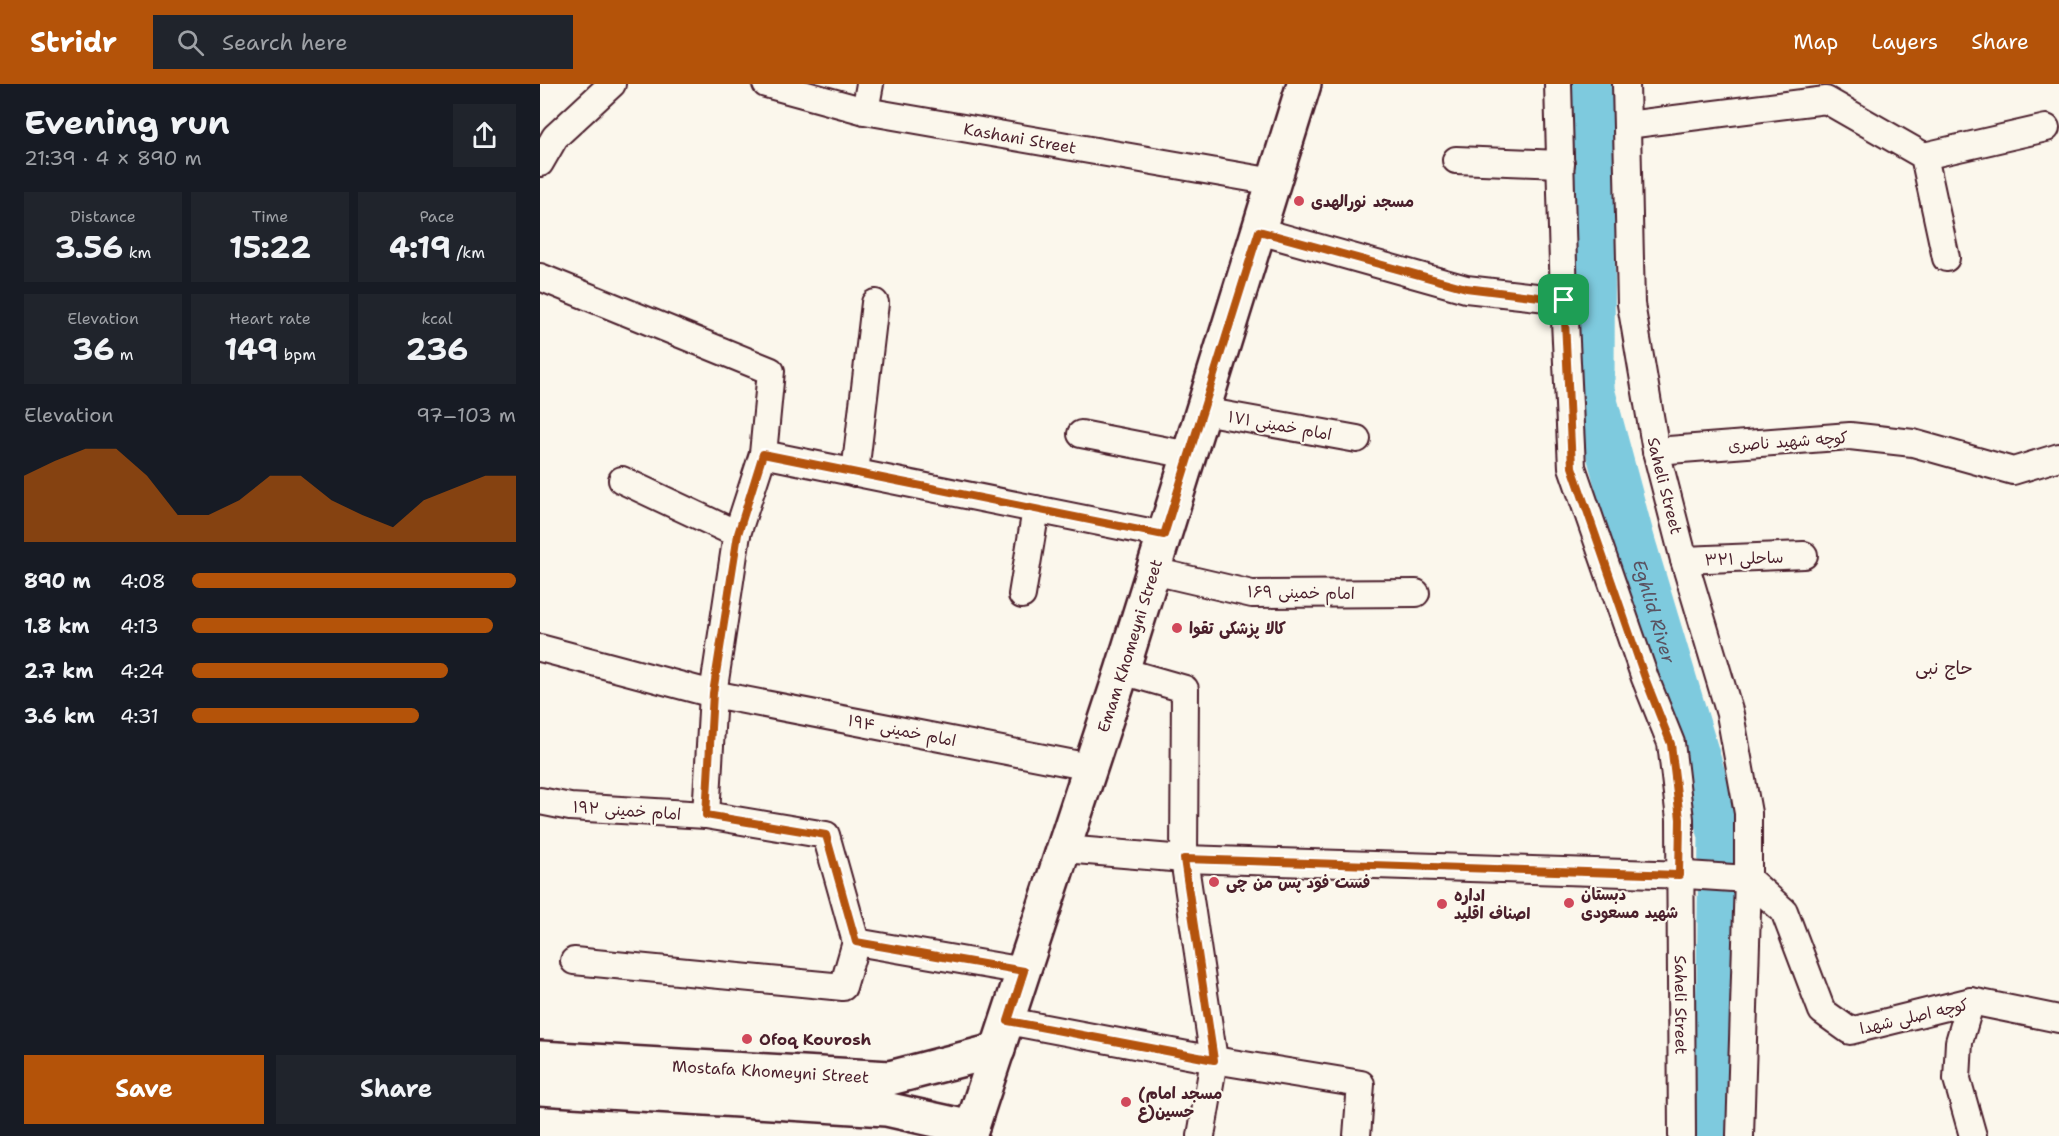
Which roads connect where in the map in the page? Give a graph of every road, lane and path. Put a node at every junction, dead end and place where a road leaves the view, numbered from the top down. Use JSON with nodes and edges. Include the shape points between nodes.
{"nodes":[{"id":1,"x":612,"y":84,"type":"edge"},
{"id":2,"x":766,"y":84,"type":"edge"},
{"id":3,"x":870,"y":84,"type":"edge"},
{"id":4,"x":1304,"y":84,"type":"edge"},
{"id":5,"x":1558,"y":84,"type":"edge"},
{"id":6,"x":1626,"y":84,"type":"edge"},
{"id":7,"x":1835,"y":92,"type":"edge"},
{"id":8,"x":865,"y":111,"type":"junction"},
{"id":9,"x":1627,"y":125,"type":"junction"},
{"id":10,"x":2046,"y":128,"type":"dead end"},
{"id":11,"x":1924,"y":156,"type":"junction"},
{"id":12,"x":1456,"y":160,"type":"dead end"},
{"id":13,"x":540,"y":163,"type":"edge"},
{"id":14,"x":1561,"y":164,"type":"junction"},
{"id":15,"x":1274,"y":182,"type":"junction"},
{"id":16,"x":1259,"y":231,"type":"junction"},
{"id":17,"x":1946,"y":258,"type":"dead end"},
{"id":18,"x":540,"y":277,"type":"edge"},
{"id":19,"x":1564,"y":300,"type":"junction"},
{"id":20,"x":875,"y":303,"type":"dead end"},
{"id":21,"x":1203,"y":411,"type":"junction"},
{"id":22,"x":1081,"y":434,"type":"dead end"},
{"id":23,"x":1357,"y":439,"type":"dead end"},
{"id":24,"x":1656,"y":451,"type":"junction"},
{"id":25,"x":763,"y":454,"type":"junction"},
{"id":26,"x":1189,"y":455,"type":"junction"},
{"id":27,"x":2059,"y":457,"type":"edge"},
{"id":28,"x":855,"y":473,"type":"junction"},
{"id":29,"x":622,"y":480,"type":"dead end"},
{"id":30,"x":1036,"y":509,"type":"junction"},
{"id":31,"x":738,"y":534,"type":"junction"},
{"id":32,"x":1164,"y":535,"type":"junction"},
{"id":33,"x":1804,"y":555,"type":"dead end"},
{"id":34,"x":1684,"y":560,"type":"junction"},
{"id":35,"x":1153,"y":571,"type":"junction"},
{"id":36,"x":1416,"y":593,"type":"dead end"},
{"id":37,"x":1022,"y":595,"type":"dead end"},
{"id":38,"x":540,"y":648,"type":"edge"},
{"id":39,"x":1122,"y":670,"type":"junction"},
{"id":40,"x":713,"y":693,"type":"junction"},
{"id":41,"x":1090,"y":767,"type":"junction"},
{"id":42,"x":540,"y":801,"type":"edge"},
{"id":43,"x":706,"y":815,"type":"junction"},
{"id":44,"x":1064,"y":849,"type":"junction"},
{"id":45,"x":1184,"y":859,"type":"junction"},
{"id":46,"x":1683,"y":875,"type":"junction"},
{"id":47,"x":1740,"y":879,"type":"junction"},
{"id":48,"x":856,"y":942,"type":"junction"},
{"id":49,"x":574,"y":961,"type":"dead end"},
{"id":50,"x":1024,"y":971,"type":"junction"},
{"id":51,"x":1971,"y":1001,"type":"junction"},
{"id":52,"x":2059,"y":1019,"type":"edge"},
{"id":53,"x":1003,"y":1036,"type":"junction"},
{"id":54,"x":540,"y":1058,"type":"edge"},
{"id":55,"x":1214,"y":1060,"type":"junction"},
{"id":56,"x":540,"y":1088,"type":"edge"},
{"id":57,"x":888,"y":1094,"type":"junction"},
{"id":58,"x":970,"y":1132,"type":"edge"},
{"id":59,"x":1201,"y":1136,"type":"edge"},
{"id":60,"x":1357,"y":1136,"type":"edge"},
{"id":61,"x":1682,"y":1136,"type":"edge"},
{"id":62,"x":1740,"y":1136,"type":"edge"},
{"id":63,"x":1972,"y":1136,"type":"edge"}],
"edges":[{"from":1,"to":13,"type":"street","via":[[555,137]]},
{"from":2,"to":8,"type":"street","name":"Kashani Street"},
{"from":3,"to":8,"type":"street"},
{"from":4,"to":15,"type":"main road","name":"Emam Khomeyni Street"},
{"from":5,"to":14,"type":"street","name":"Saheli Street"},
{"from":6,"to":9,"type":"street","name":"Saheli Street"},
{"from":7,"to":9,"type":"street"},
{"from":7,"to":11,"type":"street"},
{"from":8,"to":15,"type":"street","name":"Kashani Street"},
{"from":9,"to":24,"type":"street","name":"Saheli Street","via":[[1631,304]]},
{"from":10,"to":11,"type":"street"},
{"from":11,"to":17,"type":"street"},
{"from":12,"to":14,"type":"street"},
{"from":14,"to":19,"type":"street","name":"Saheli Street"},
{"from":15,"to":16,"type":"main road","name":"Emam Khomeyni Street"},
{"from":16,"to":19,"type":"street","via":[[1466,288]]},
{"from":16,"to":21,"type":"main road","name":"Emam Khomeyni Street"},
{"from":18,"to":25,"type":"street","via":[[771,371]]},
{"from":19,"to":46,"type":"street","name":"Saheli Street","via":[[1572,467],[1671,744]]},
{"from":20,"to":28,"type":"street"},
{"from":21,"to":23,"type":"street","name":"امام خمینی ۱۷۱"},
{"from":21,"to":26,"type":"main road","name":"Emam Khomeyni Street"},
{"from":22,"to":26,"type":"street"},
{"from":24,"to":27,"type":"street","name":"کوچه شهید ناصری","via":[[1850,436],[1912,443],[2013,471]]},
{"from":24,"to":34,"type":"street","name":"Saheli Street"},
{"from":25,"to":28,"type":"street"},
{"from":25,"to":31,"type":"street"},
{"from":26,"to":32,"type":"main road","name":"Emam Khomeyni Street"},
{"from":28,"to":30,"type":"street"},
{"from":29,"to":31,"type":"street"},
{"from":30,"to":32,"type":"street"},
{"from":30,"to":37,"type":"street"},
{"from":31,"to":40,"type":"street"},
{"from":32,"to":35,"type":"main road","name":"Emam Khomeyni Street"},
{"from":33,"to":34,"type":"street","name":"ساحلی ۳۲۱"},
{"from":34,"to":47,"type":"street","name":"Saheli Street","via":[[1730,714],[1748,813]]},
{"from":35,"to":36,"type":"street","name":"امام خمینی ۱۶۹","via":[[1252,594]]},
{"from":35,"to":39,"type":"main road","name":"Emam Khomeyni Street"},
{"from":38,"to":40,"type":"street","name":"امام خمینی ۱۹۴"},
{"from":39,"to":41,"type":"main road","name":"Emam Khomeyni Street"},
{"from":39,"to":45,"type":"street","via":[[1185,689]]},
{"from":40,"to":41,"type":"street","name":"امام خمینی ۱۹۴"},
{"from":40,"to":43,"type":"street"},
{"from":41,"to":44,"type":"main road","name":"Emam Khomeyni Street"},
{"from":42,"to":43,"type":"street","name":"امام خمینی ۱۹۲","via":[[570,807]]},
{"from":43,"to":48,"type":"street","name":"امام خمینی ۱۹۲","via":[[826,835]]},
{"from":44,"to":45,"type":"street"},
{"from":44,"to":50,"type":"main road","name":"Emam Khomeyni Street"},
{"from":45,"to":46,"type":"street"},
{"from":45,"to":55,"type":"street"},
{"from":46,"to":47,"type":"street"},
{"from":46,"to":61,"type":"street","name":"Saheli Street"},
{"from":47,"to":51,"type":"street","name":"کوچه اصلی شهدا","via":[[1784,911],[1822,1011],[1850,1031]]},
{"from":47,"to":62,"type":"street","name":"Saheli Street"},
{"from":48,"to":49,"type":"street","via":[[843,987]]},
{"from":48,"to":50,"type":"street"},
{"from":50,"to":53,"type":"main road","name":"Emam Khomeyni Street"},
{"from":51,"to":52,"type":"street","name":"کوچه اصلی شهدا"},
{"from":51,"to":63,"type":"street","via":[[1959,1042],[1957,1079]]},
{"from":53,"to":55,"type":"street"},
{"from":53,"to":57,"type":"main road","name":"Mostafa Khomeyni Street"},
{"from":53,"to":58,"type":"main road","name":"Emam Khomeyni Street"},
{"from":54,"to":57,"type":"main road","name":"Mostafa Khomeyni Street"},
{"from":55,"to":59,"type":"street"},
{"from":55,"to":60,"type":"street","via":[[1361,1084]]},
{"from":56,"to":57,"type":"main road","name":"Mostafa Khomeyni Street"},
{"from":57,"to":58,"type":"main road","name":"Mostafa Khomeyni Street"}]}
